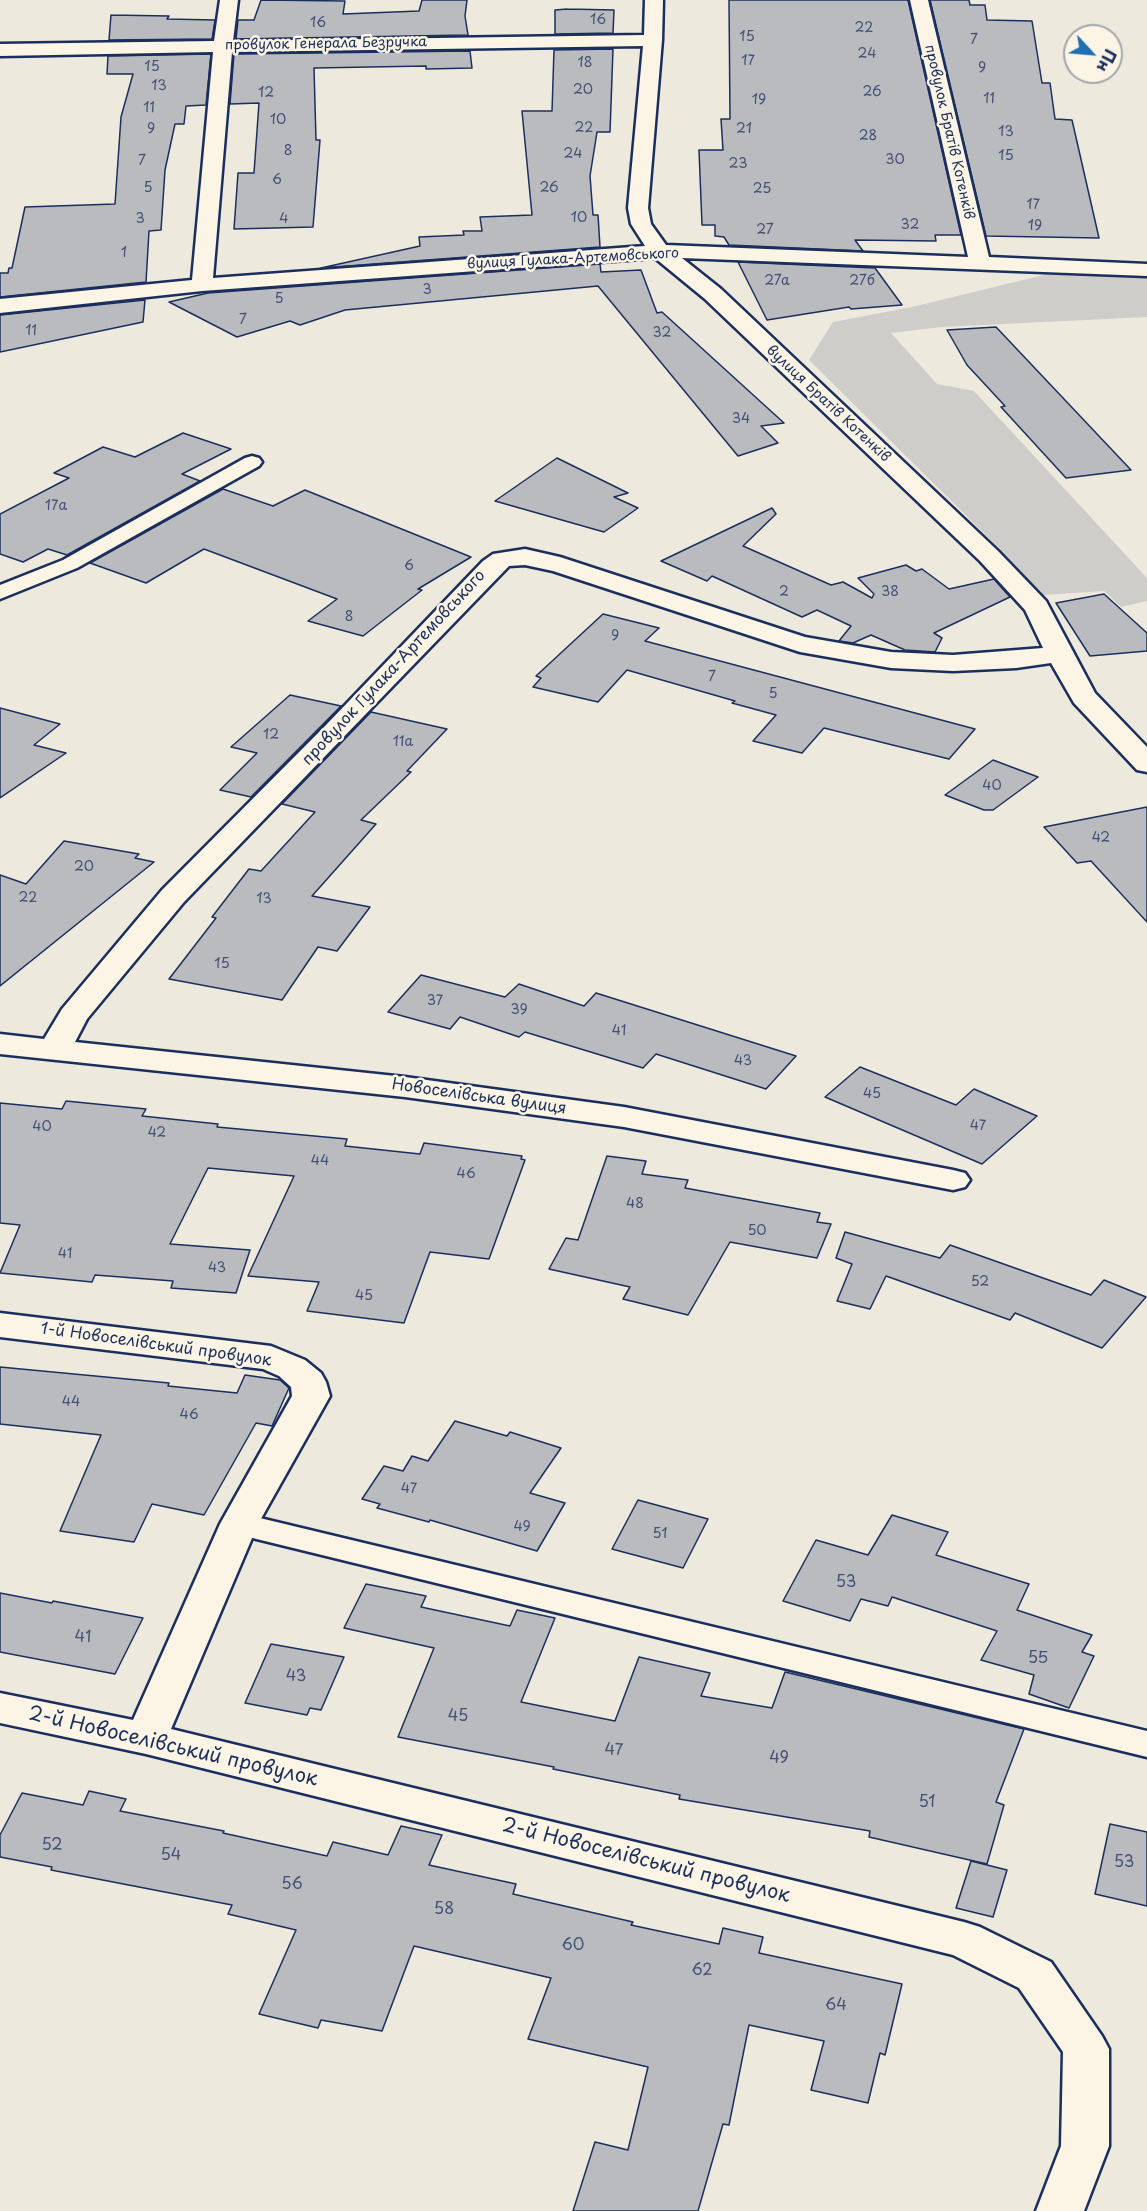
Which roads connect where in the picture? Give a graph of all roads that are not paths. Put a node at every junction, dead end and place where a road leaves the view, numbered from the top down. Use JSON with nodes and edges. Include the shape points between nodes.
{"nodes":[{"id":1,"x":229,"y":0,"type":"edge"},
{"id":2,"x":654,"y":0,"type":"edge"},
{"id":3,"x":919,"y":0,"type":"edge"},
{"id":4,"x":653,"y":40,"type":"junction"},
{"id":5,"x":223,"y":45,"type":"junction"},
{"id":6,"x":0,"y":50,"type":"edge"},
{"id":7,"x":660,"y":251,"type":"junction"},
{"id":8,"x":980,"y":264,"type":"junction"},
{"id":9,"x":1147,"y":270,"type":"edge"},
{"id":10,"x":202,"y":285,"type":"junction"},
{"id":11,"x":0,"y":306,"type":"edge"},
{"id":12,"x":252,"y":462,"type":"dead end"},
{"id":13,"x":0,"y":593,"type":"edge"},
{"id":14,"x":1059,"y":654,"type":"junction"},
{"id":15,"x":1147,"y":764,"type":"edge"},
{"id":16,"x":0,"y":1044,"type":"edge"},
{"id":17,"x":55,"y":1049,"type":"junction"},
{"id":18,"x":953,"y":1180,"type":"dead end"},
{"id":19,"x":0,"y":1325,"type":"edge"},
{"id":20,"x":239,"y":1524,"type":"junction"},
{"id":21,"x":0,"y":1708,"type":"edge"},
{"id":22,"x":146,"y":1738,"type":"junction"},
{"id":23,"x":1147,"y":1744,"type":"edge"},
{"id":24,"x":1060,"y":2211,"type":"edge"}],
"edges":[{"from":1,"to":5,"type":"street"},
{"from":2,"to":4,"type":"street","name":"вулиця Братів Котенків"},
{"from":3,"to":8,"type":"street","name":"провулок Братів Котенків"},
{"from":4,"to":5,"type":"street","name":"провулок Генерала Безручка"},
{"from":4,"to":7,"type":"street","name":"вулиця Братів Котенків","via":[[638,208],[641,224]]},
{"from":5,"to":6,"type":"street","name":"провулок Генерала Безручка"},
{"from":5,"to":10,"type":"street"},
{"from":7,"to":8,"type":"street","name":"вулиця Гулака-Артемовського"},
{"from":7,"to":10,"type":"street","name":"вулиця Гулака-Артемовського"},
{"from":7,"to":14,"type":"street","name":"вулиця Братів Котенків","via":[[713,294],[989,556],[1037,608]]},
{"from":8,"to":9,"type":"street","name":"вулиця Гулака-Артемовського"},
{"from":10,"to":11,"type":"street","name":"вулиця Гулака-Артемовського"},
{"from":12,"to":13,"type":"lane","via":[[70,564]]},
{"from":14,"to":15,"type":"street","name":"вулиця Братів Котенків","via":[[1084,697]]},
{"from":14,"to":17,"type":"street","name":"провулок Гулака-Артемовського","via":[[953,663],[891,660],[801,644],[560,565],[525,557],[502,559],[173,896],[73,1016]]},
{"from":16,"to":17,"type":"street","name":"Новоселівська вулиця"},
{"from":17,"to":18,"type":"street","name":"Новоселівська вулиця","via":[[405,1087],[624,1117]]},
{"from":19,"to":20,"type":"street","name":"1-й Новоселівський провулок","via":[[271,1358],[292,1368],[308,1382],[311,1396]]},
{"from":20,"to":22,"type":"street","name":"1-й Новоселівський провулок"},
{"from":20,"to":23,"type":"lane"},
{"from":21,"to":22,"type":"street","name":"2-й Новоселівський провулок"},
{"from":22,"to":24,"type":"street","name":"2-й Новоселівський провулок","via":[[964,1940],[1035,1975],[1086,2049],[1085,2146]]}]}
